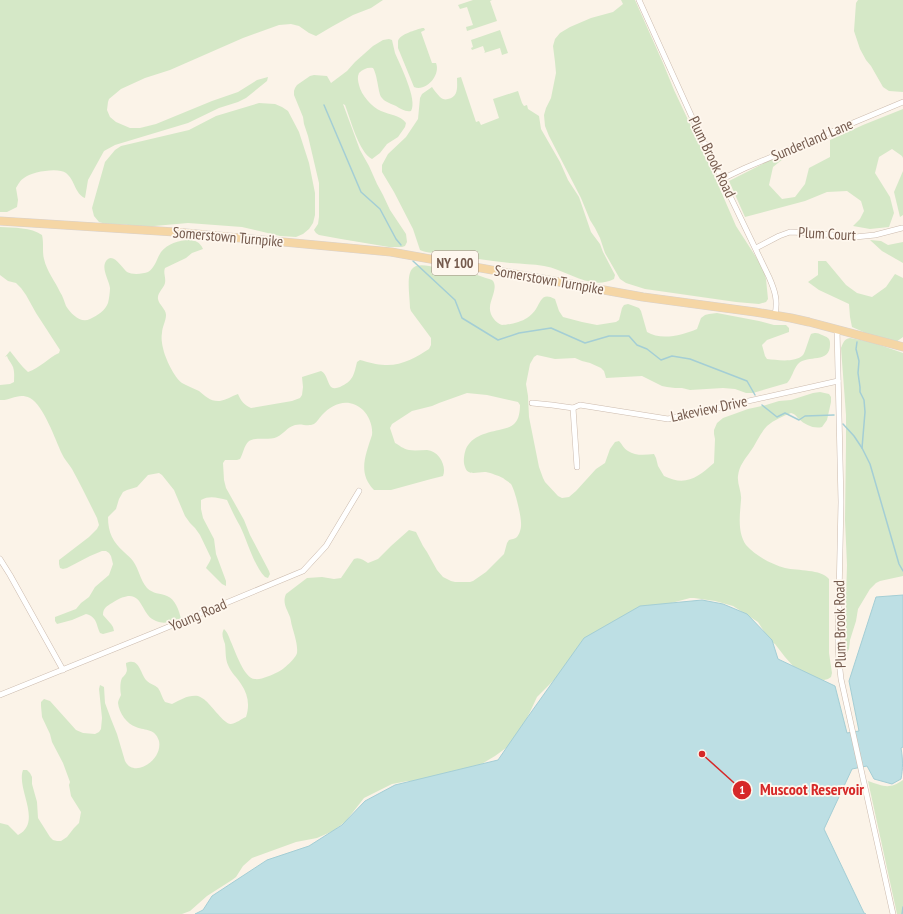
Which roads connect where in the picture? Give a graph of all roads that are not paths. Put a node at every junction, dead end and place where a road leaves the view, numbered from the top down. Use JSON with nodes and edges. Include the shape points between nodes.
{"nodes":[{"id":1,"x":639,"y":0,"type":"edge"},
{"id":2,"x":903,"y":102,"type":"edge"},
{"id":3,"x":722,"y":179,"type":"junction"},
{"id":4,"x":0,"y":221,"type":"edge"},
{"id":5,"x":902,"y":228,"type":"dead end"},
{"id":6,"x":756,"y":248,"type":"junction"},
{"id":7,"x":776,"y":315,"type":"junction"},
{"id":8,"x":837,"y":329,"type":"junction"},
{"id":9,"x":903,"y":347,"type":"edge"},
{"id":10,"x":838,"y":381,"type":"junction"},
{"id":11,"x":532,"y":403,"type":"dead end"},
{"id":12,"x":573,"y":408,"type":"junction"},
{"id":13,"x":577,"y":467,"type":"dead end"},
{"id":14,"x":359,"y":490,"type":"dead end"},
{"id":15,"x":0,"y":559,"type":"edge"},
{"id":16,"x":63,"y":670,"type":"junction"},
{"id":17,"x":0,"y":695,"type":"edge"},
{"id":18,"x":893,"y":914,"type":"edge"}],
"edges":[{"from":1,"to":3,"type":"street","name":"Plum Brook Road"},
{"from":2,"to":3,"type":"street","name":"Sunderland Lane"},
{"from":3,"to":6,"type":"street","name":"Plum Brook Road"},
{"from":4,"to":7,"type":"main road","name":"Somerstown Turnpike","number":"NY 100","via":[[201,234],[383,252],[643,297]]},
{"from":5,"to":6,"type":"street","name":"Plum Court","via":[[855,238],[790,232]]},
{"from":6,"to":7,"type":"street","name":"Plum Brook Road","via":[[776,298]]},
{"from":7,"to":8,"type":"main road","name":"Somerstown Turnpike","number":"NY 100"},
{"from":8,"to":9,"type":"main road","name":"Somerstown Turnpike","number":"NY 100"},
{"from":8,"to":10,"type":"street","name":"Plum Brook Road"},
{"from":10,"to":12,"type":"street","name":"Lakeview Drive","via":[[668,419],[580,405]]},
{"from":10,"to":18,"type":"street","name":"Plum Brook Road","via":[[839,661]]},
{"from":11,"to":12,"type":"street","name":"Lakeview Drive"},
{"from":12,"to":13,"type":"street"},
{"from":14,"to":16,"type":"street","name":"Young Road","via":[[326,546],[303,571]]},
{"from":15,"to":16,"type":"street"},
{"from":16,"to":17,"type":"street","name":"Young Road"}]}
